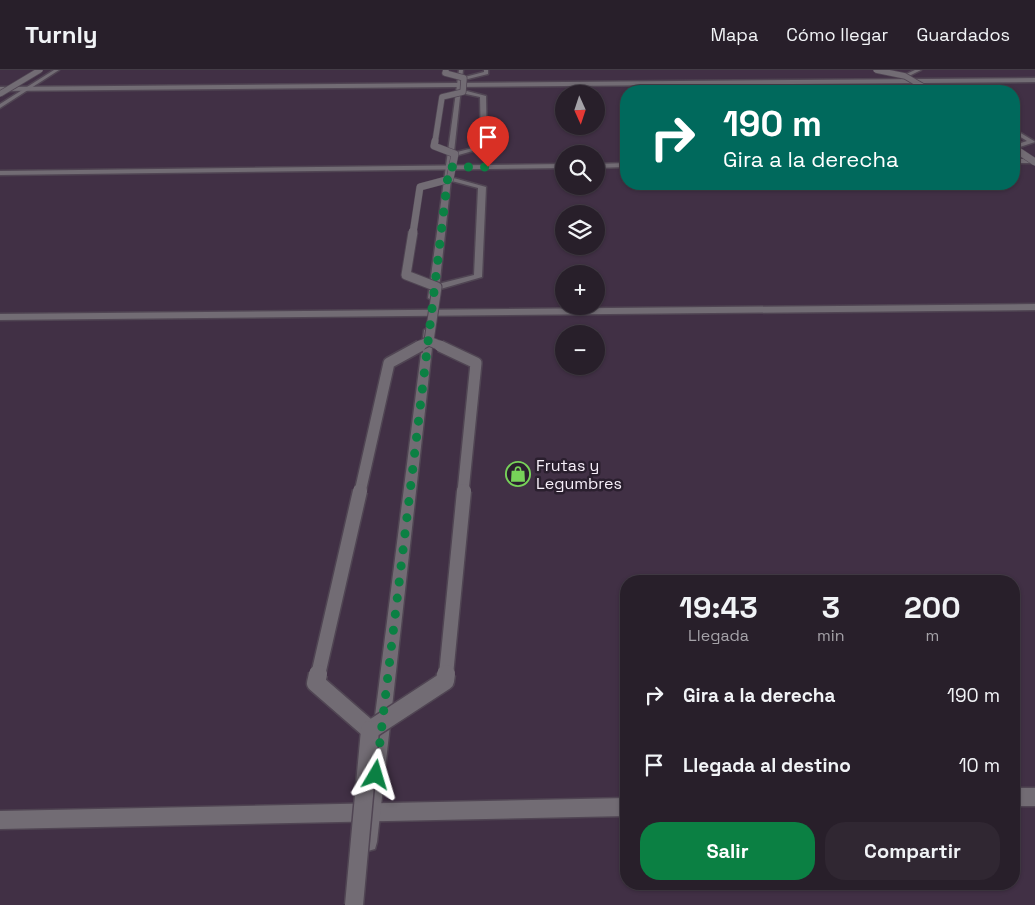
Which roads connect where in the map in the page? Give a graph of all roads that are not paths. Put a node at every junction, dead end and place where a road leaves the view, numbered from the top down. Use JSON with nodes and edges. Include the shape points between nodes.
{"nodes":[{"id":1,"x":40,"y":70,"type":"edge"},
{"id":2,"x":57,"y":70,"type":"edge"},
{"id":3,"x":446,"y":70,"type":"edge"},
{"id":4,"x":486,"y":70,"type":"edge"},
{"id":5,"x":876,"y":70,"type":"edge"},
{"id":6,"x":895,"y":70,"type":"edge"},
{"id":7,"x":918,"y":70,"type":"edge"},
{"id":8,"x":905,"y":76,"type":"junction"},
{"id":9,"x":1035,"y":80,"type":"edge"},
{"id":10,"x":462,"y":81,"type":"edge"},
{"id":11,"x":912,"y":81,"type":"junction"},
{"id":12,"x":917,"y":85,"type":"edge"},
{"id":13,"x":917,"y":85,"type":"edge"},
{"id":14,"x":0,"y":89,"type":"edge"},
{"id":15,"x":27,"y":89,"type":"junction"},
{"id":16,"x":0,"y":94,"type":"edge"},
{"id":17,"x":0,"y":106,"type":"edge"},
{"id":18,"x":1020,"y":135,"type":"edge"},
{"id":19,"x":1020,"y":147,"type":"edge"},
{"id":20,"x":1020,"y":153,"type":"edge"},
{"id":21,"x":455,"y":154,"type":"junction"},
{"id":22,"x":1020,"y":161,"type":"edge"},
{"id":23,"x":1034,"y":162,"type":"edge"},
{"id":24,"x":620,"y":165,"type":"edge"},
{"id":25,"x":605,"y":166,"type":"edge"},
{"id":26,"x":555,"y":167,"type":"edge"},
{"id":27,"x":0,"y":173,"type":"edge"},
{"id":28,"x":450,"y":173,"type":"junction"},
{"id":29,"x":437,"y":287,"type":"junction"},
{"id":30,"x":1035,"y":307,"type":"edge"},
{"id":31,"x":431,"y":313,"type":"junction"},
{"id":32,"x":0,"y":317,"type":"edge"},
{"id":33,"x":429,"y":341,"type":"junction"},
{"id":34,"x":370,"y":730,"type":"junction"},
{"id":35,"x":1020,"y":797,"type":"edge"},
{"id":36,"x":1035,"y":797,"type":"edge"},
{"id":37,"x":620,"y":807,"type":"edge"},
{"id":38,"x":372,"y":813,"type":"junction"},
{"id":39,"x":0,"y":820,"type":"edge"},
{"id":40,"x":354,"y":905,"type":"edge"},
{"id":41,"x":361,"y":905,"type":"edge"}],
"edges":[{"from":1,"to":16,"type":"street","bridge":true},
{"from":2,"to":15,"type":"street"},
{"from":3,"to":10,"type":"street","bridge":true,"via":[[445,73]]},
{"from":4,"to":10,"type":"street","via":[[486,73]]},
{"from":5,"to":8,"type":"street","bridge":true},
{"from":6,"to":11,"type":"street"},
{"from":7,"to":8,"type":"street"},
{"from":8,"to":12,"type":"street","bridge":true},
{"from":9,"to":11,"type":"street"},
{"from":10,"to":11,"type":"street"},
{"from":10,"to":15,"type":"street"},
{"from":10,"to":21,"type":"street","bridge":true,"via":[[442,97],[434,146]]},
{"from":10,"to":21,"type":"street","via":[[483,96],[484,147]]},
{"from":10,"to":28,"type":"street"},
{"from":11,"to":13,"type":"street"},
{"from":14,"to":15,"type":"street"},
{"from":15,"to":17,"type":"street"},
{"from":18,"to":19,"type":"street","via":[[1032,142]]},
{"from":20,"to":23,"type":"street"},
{"from":21,"to":28,"type":"street","bridge":true},
{"from":22,"to":23,"type":"street"},
{"from":24,"to":25,"type":"street"},
{"from":26,"to":28,"type":"street"},
{"from":27,"to":28,"type":"street"},
{"from":28,"to":29,"type":"street","bridge":true,"via":[[420,187],[406,275]]},
{"from":28,"to":29,"type":"street","via":[[482,187],[478,277]]},
{"from":28,"to":31,"type":"street"},
{"from":29,"to":33,"type":"street","bridge":true},
{"from":30,"to":31,"type":"street"},
{"from":31,"to":32,"type":"street"},
{"from":31,"to":38,"type":"street"},
{"from":33,"to":34,"type":"street","bridge":true,"via":[[389,363],[316,683]]},
{"from":33,"to":34,"type":"street","bridge":true,"via":[[476,363],[445,681]]},
{"from":34,"to":40,"type":"street","bridge":true},
{"from":35,"to":36,"type":"street"},
{"from":37,"to":38,"type":"street"},
{"from":38,"to":39,"type":"street"},
{"from":38,"to":41,"type":"street"}]}
